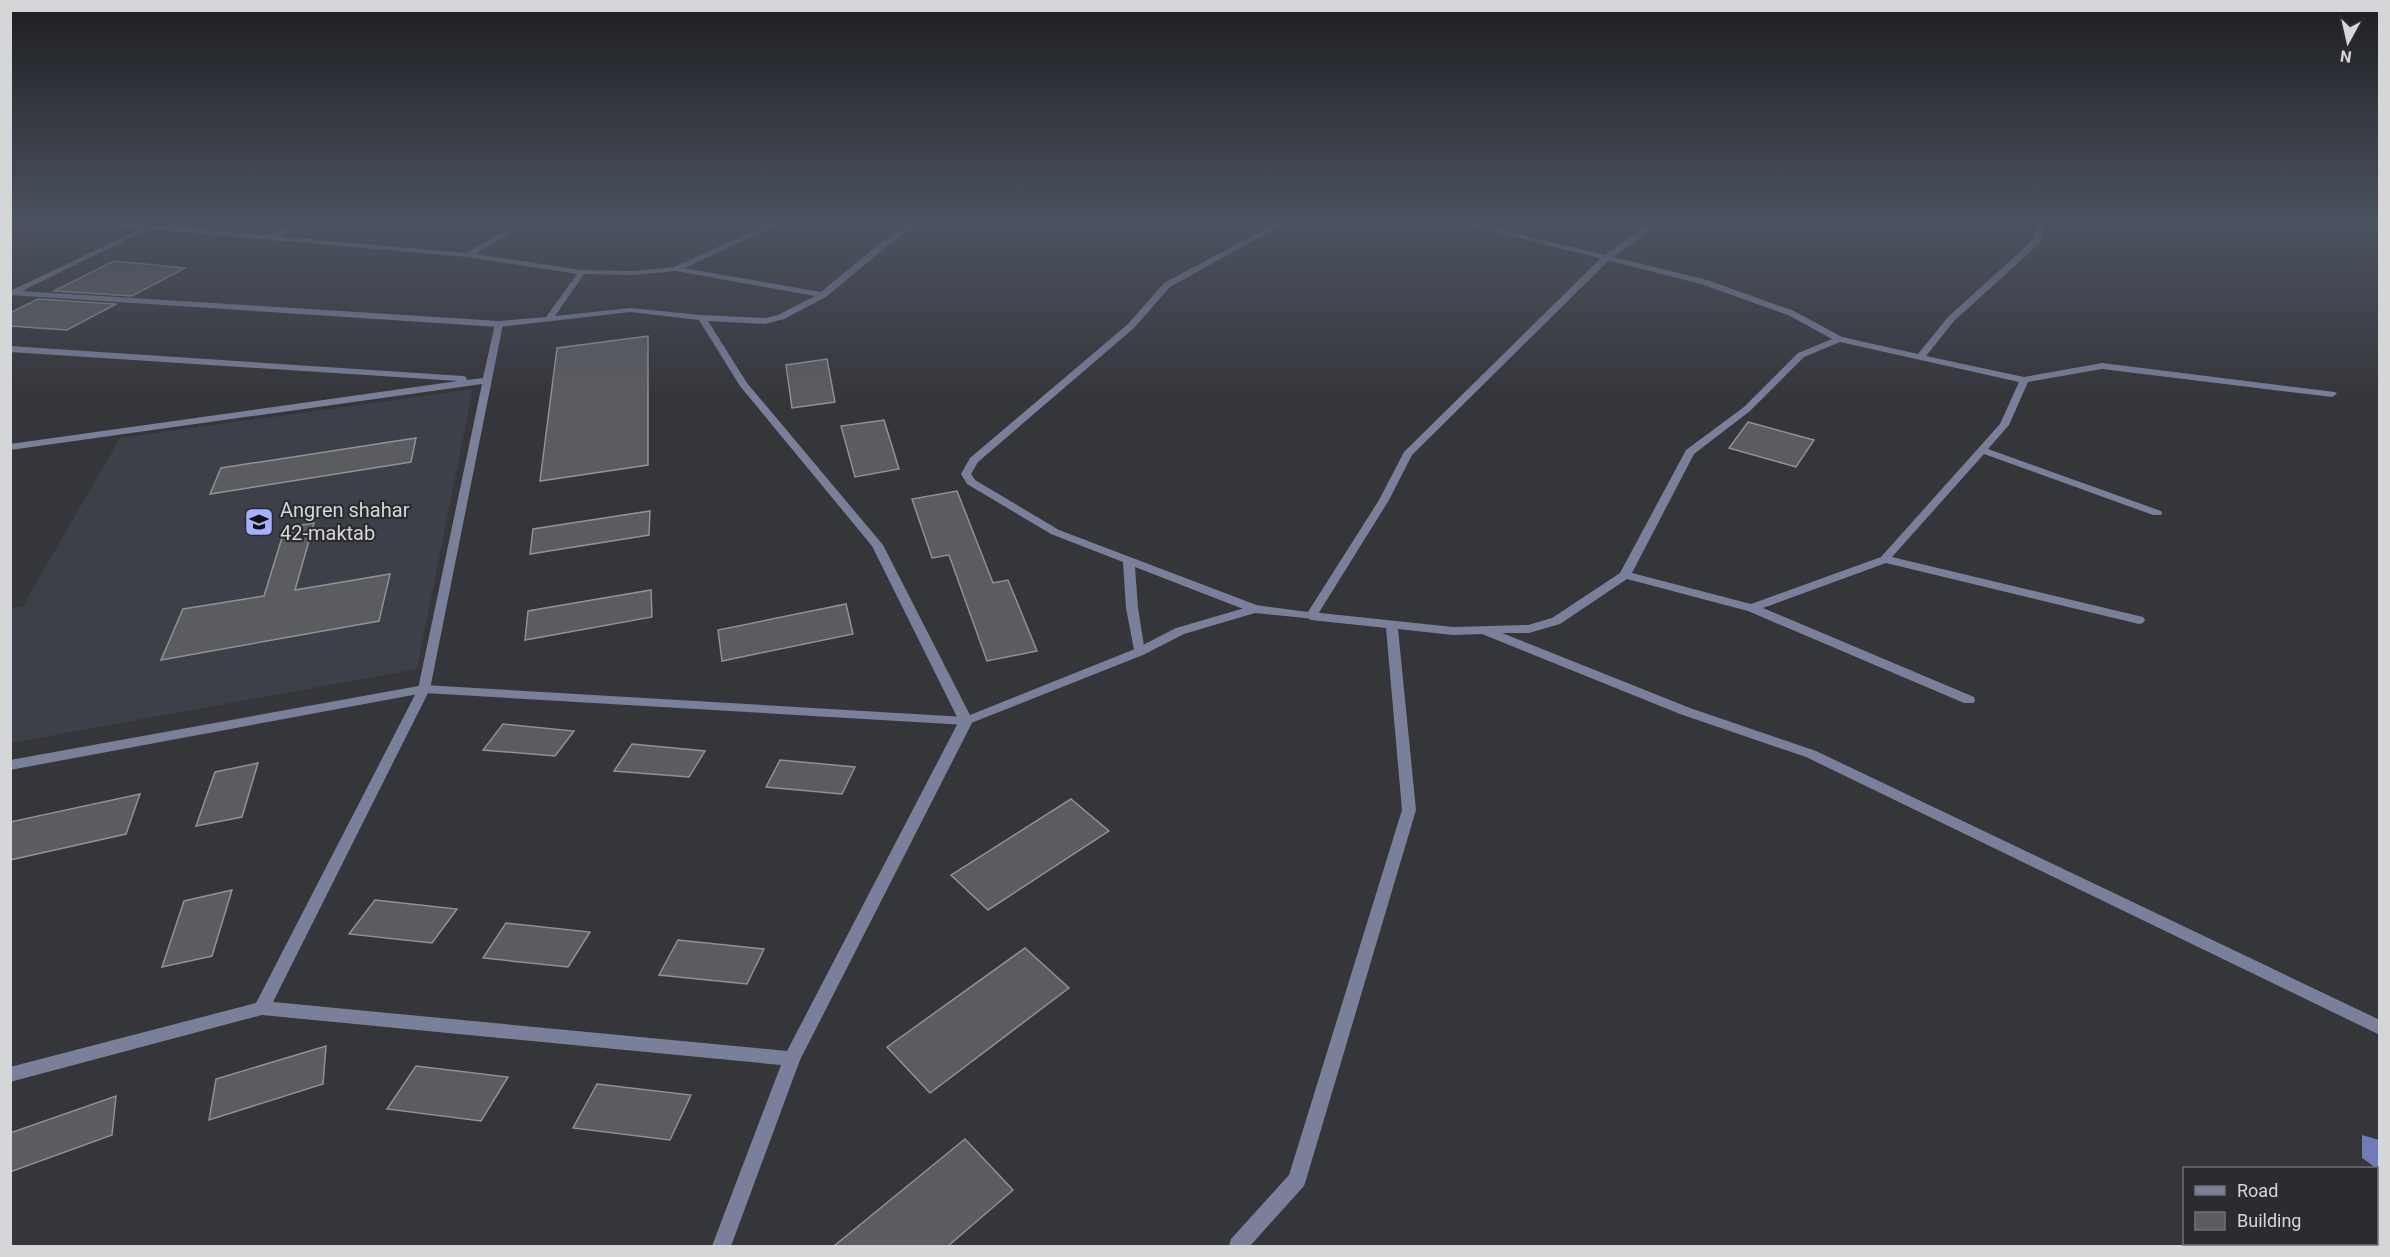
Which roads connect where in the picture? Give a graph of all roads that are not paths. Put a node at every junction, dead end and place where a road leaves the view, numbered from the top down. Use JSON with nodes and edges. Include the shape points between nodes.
{"nodes":[{"id":1,"x":37,"y":281,"type":"edge"},
{"id":2,"x":576,"y":281,"type":"edge"},
{"id":3,"x":742,"y":281,"type":"edge"},
{"id":4,"x":840,"y":281,"type":"edge"},
{"id":5,"x":1175,"y":281,"type":"edge"},
{"id":6,"x":1583,"y":281,"type":"edge"},
{"id":7,"x":1699,"y":281,"type":"edge"},
{"id":8,"x":1993,"y":281,"type":"edge"},
{"id":9,"x":11,"y":293,"type":"edge"},
{"id":10,"x":823,"y":295,"type":"junction"},
{"id":11,"x":702,"y":318,"type":"junction"},
{"id":12,"x":548,"y":319,"type":"junction"},
{"id":13,"x":499,"y":324,"type":"junction"},
{"id":14,"x":1839,"y":339,"type":"junction"},
{"id":15,"x":10,"y":350,"type":"edge"},
{"id":16,"x":1919,"y":358,"type":"junction"},
{"id":17,"x":489,"y":380,"type":"junction"},
{"id":18,"x":2024,"y":380,"type":"junction"},
{"id":19,"x":2332,"y":394,"type":"dead end"},
{"id":20,"x":10,"y":447,"type":"edge"},
{"id":21,"x":1982,"y":450,"type":"junction"},
{"id":22,"x":2157,"y":513,"type":"dead end"},
{"id":23,"x":1885,"y":559,"type":"junction"},
{"id":24,"x":1130,"y":561,"type":"junction"},
{"id":25,"x":1625,"y":575,"type":"junction"},
{"id":26,"x":1752,"y":608,"type":"junction"},
{"id":27,"x":1255,"y":609,"type":"junction"},
{"id":28,"x":1311,"y":616,"type":"junction"},
{"id":29,"x":2139,"y":620,"type":"dead end"},
{"id":30,"x":1392,"y":626,"type":"junction"},
{"id":31,"x":1485,"y":631,"type":"junction"},
{"id":32,"x":1139,"y":652,"type":"junction"},
{"id":33,"x":424,"y":688,"type":"junction"},
{"id":34,"x":1969,"y":700,"type":"dead end"},
{"id":35,"x":966,"y":721,"type":"junction"},
{"id":36,"x":10,"y":765,"type":"edge"},
{"id":37,"x":262,"y":1008,"type":"junction"},
{"id":38,"x":2379,"y":1028,"type":"edge"},
{"id":39,"x":792,"y":1059,"type":"junction"},
{"id":40,"x":10,"y":1075,"type":"edge"},
{"id":41,"x":722,"y":1246,"type":"edge"},
{"id":42,"x":1239,"y":1246,"type":"edge"}],
"edges":[{"from":1,"to":9,"type":"street"},
{"from":2,"to":12,"type":"street"},
{"from":3,"to":10,"type":"street"},
{"from":4,"to":10,"type":"street"},
{"from":5,"to":24,"type":"street","via":[[1131,326],[974,460],[966,474],[971,482],[1055,532]]},
{"from":6,"to":28,"type":"street","via":[[1408,454],[1384,500]]},
{"from":7,"to":14,"type":"street","via":[[1791,313]]},
{"from":8,"to":16,"type":"street","via":[[1951,319]]},
{"from":9,"to":13,"type":"street"},
{"from":10,"to":11,"type":"street","via":[[770,320]]},
{"from":11,"to":12,"type":"street","via":[[630,310]]},
{"from":11,"to":35,"type":"street","via":[[743,384],[877,545]]},
{"from":12,"to":13,"type":"street"},
{"from":13,"to":17,"type":"street"},
{"from":14,"to":16,"type":"street"},
{"from":14,"to":25,"type":"street","via":[[1801,355],[1747,409],[1690,452]]},
{"from":15,"to":17,"type":"street"},
{"from":16,"to":18,"type":"street"},
{"from":17,"to":20,"type":"street"},
{"from":17,"to":33,"type":"street"},
{"from":18,"to":19,"type":"street","via":[[2102,366]]},
{"from":18,"to":21,"type":"street","via":[[2004,425]]},
{"from":21,"to":22,"type":"street"},
{"from":21,"to":23,"type":"street"},
{"from":23,"to":26,"type":"street"},
{"from":23,"to":29,"type":"street"},
{"from":24,"to":27,"type":"street"},
{"from":24,"to":32,"type":"street"},
{"from":25,"to":26,"type":"street"},
{"from":25,"to":31,"type":"street","via":[[1556,621],[1529,629]]},
{"from":26,"to":34,"type":"street"},
{"from":27,"to":28,"type":"street"},
{"from":27,"to":32,"type":"street","via":[[1180,631]]},
{"from":28,"to":30,"type":"street"},
{"from":30,"to":31,"type":"street"},
{"from":30,"to":42,"type":"street","via":[[1409,810],[1297,1180]]},
{"from":31,"to":38,"type":"street","via":[[1685,711],[1812,754]]},
{"from":32,"to":35,"type":"street"},
{"from":33,"to":35,"type":"street"},
{"from":33,"to":36,"type":"street"},
{"from":33,"to":37,"type":"street"},
{"from":35,"to":39,"type":"street"},
{"from":37,"to":39,"type":"street"},
{"from":37,"to":40,"type":"street"},
{"from":39,"to":41,"type":"street"}]}
